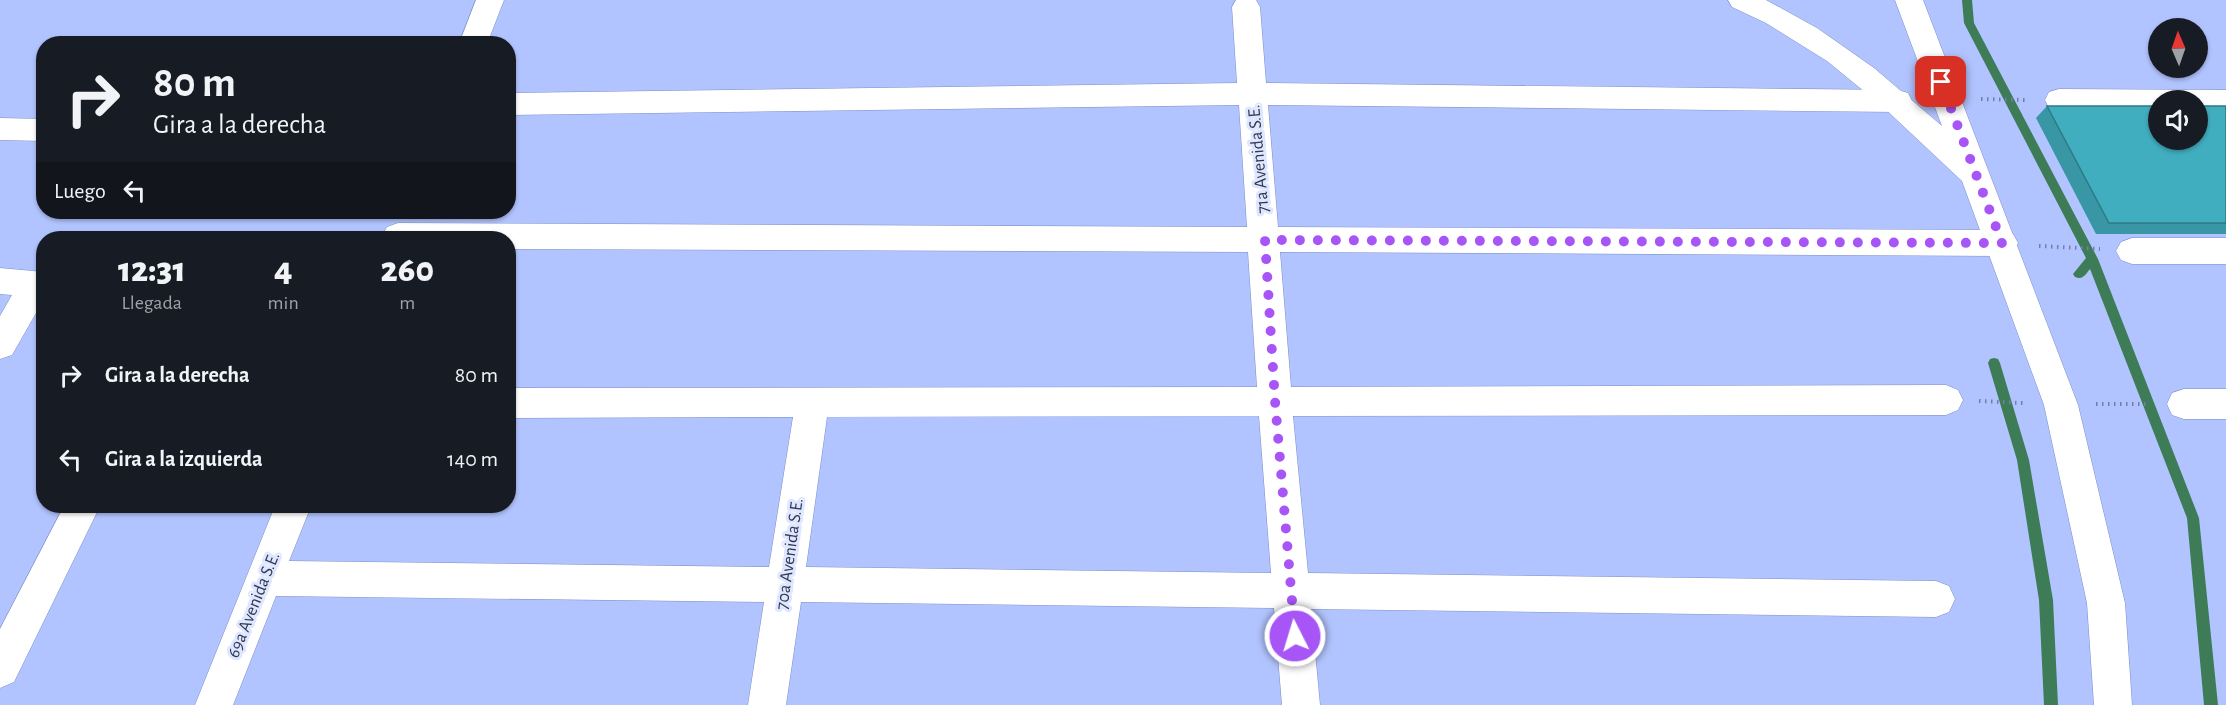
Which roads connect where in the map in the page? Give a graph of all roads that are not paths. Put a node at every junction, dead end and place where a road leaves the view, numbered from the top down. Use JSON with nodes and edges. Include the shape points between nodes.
{"nodes":[{"id":1,"x":490,"y":0,"type":"edge"},
{"id":2,"x":1742,"y":0,"type":"edge"},
{"id":3,"x":1909,"y":0,"type":"edge"},
{"id":4,"x":1246,"y":7,"type":"dead end"},
{"id":5,"x":476,"y":36,"type":"edge"},
{"id":6,"x":1253,"y":94,"type":"junction"},
{"id":7,"x":2047,"y":100,"type":"road end"},
{"id":8,"x":2148,"y":100,"type":"edge"},
{"id":9,"x":2208,"y":100,"type":"edge"},
{"id":10,"x":2226,"y":100,"type":"edge"},
{"id":11,"x":1898,"y":101,"type":"junction"},
{"id":12,"x":516,"y":104,"type":"edge"},
{"id":13,"x":0,"y":129,"type":"edge"},
{"id":14,"x":36,"y":130,"type":"edge"},
{"id":15,"x":1977,"y":177,"type":"junction"},
{"id":16,"x":401,"y":229,"type":"edge"},
{"id":17,"x":1265,"y":240,"type":"junction"},
{"id":18,"x":2016,"y":244,"type":"junction"},
{"id":19,"x":2132,"y":251,"type":"dead end"},
{"id":20,"x":2226,"y":251,"type":"edge"},
{"id":21,"x":0,"y":281,"type":"edge"},
{"id":22,"x":36,"y":285,"type":"edge"},
{"id":23,"x":36,"y":290,"type":"edge"},
{"id":24,"x":0,"y":345,"type":"edge"},
{"id":25,"x":1946,"y":400,"type":"dead end"},
{"id":26,"x":1275,"y":401,"type":"junction"},
{"id":27,"x":812,"y":402,"type":"junction"},
{"id":28,"x":516,"y":403,"type":"edge"},
{"id":29,"x":2171,"y":404,"type":"road end"},
{"id":30,"x":2226,"y":404,"type":"edge"},
{"id":31,"x":78,"y":513,"type":"edge"},
{"id":32,"x":290,"y":513,"type":"edge"},
{"id":33,"x":265,"y":578,"type":"junction"},
{"id":34,"x":785,"y":583,"type":"junction"},
{"id":35,"x":1292,"y":590,"type":"junction"},
{"id":36,"x":1936,"y":599,"type":"dead end"},
{"id":37,"x":0,"y":669,"type":"edge"},
{"id":38,"x":214,"y":705,"type":"edge"},
{"id":39,"x":767,"y":705,"type":"edge"},
{"id":40,"x":1301,"y":705,"type":"edge"},
{"id":41,"x":2113,"y":705,"type":"edge"}],
"edges":[{"from":1,"to":5,"type":"street"},
{"from":2,"to":11,"type":"street","via":[[1826,45]]},
{"from":3,"to":15,"type":"street"},
{"from":4,"to":6,"type":"street","name":"71a Avenida S.E."},
{"from":6,"to":11,"type":"street"},
{"from":6,"to":12,"type":"street"},
{"from":6,"to":17,"type":"street","name":"71a Avenida S.E."},
{"from":7,"to":8,"type":"street"},
{"from":9,"to":10,"type":"street"},
{"from":11,"to":15,"type":"street"},
{"from":13,"to":14,"type":"street"},
{"from":15,"to":18,"type":"street"},
{"from":16,"to":17,"type":"street"},
{"from":17,"to":18,"type":"street"},
{"from":17,"to":26,"type":"street","name":"71a Avenida S.E."},
{"from":18,"to":41,"type":"street","via":[[2061,405],[2106,603]]},
{"from":19,"to":20,"type":"street"},
{"from":21,"to":22,"type":"street"},
{"from":23,"to":24,"type":"street"},
{"from":25,"to":26,"type":"street"},
{"from":26,"to":27,"type":"street"},
{"from":26,"to":35,"type":"street","name":"71a Avenida S.E."},
{"from":27,"to":28,"type":"street"},
{"from":27,"to":34,"type":"street","name":"70a Avenida S.E."},
{"from":29,"to":30,"type":"street"},
{"from":31,"to":37,"type":"street"},
{"from":32,"to":33,"type":"street","name":"69a Avenida S.E."},
{"from":33,"to":34,"type":"street"},
{"from":33,"to":38,"type":"street","name":"69a Avenida S.E."},
{"from":34,"to":35,"type":"street"},
{"from":34,"to":39,"type":"street","name":"70a Avenida S.E."},
{"from":35,"to":36,"type":"street"},
{"from":35,"to":40,"type":"street","name":"71a Avenida S.E."}]}
